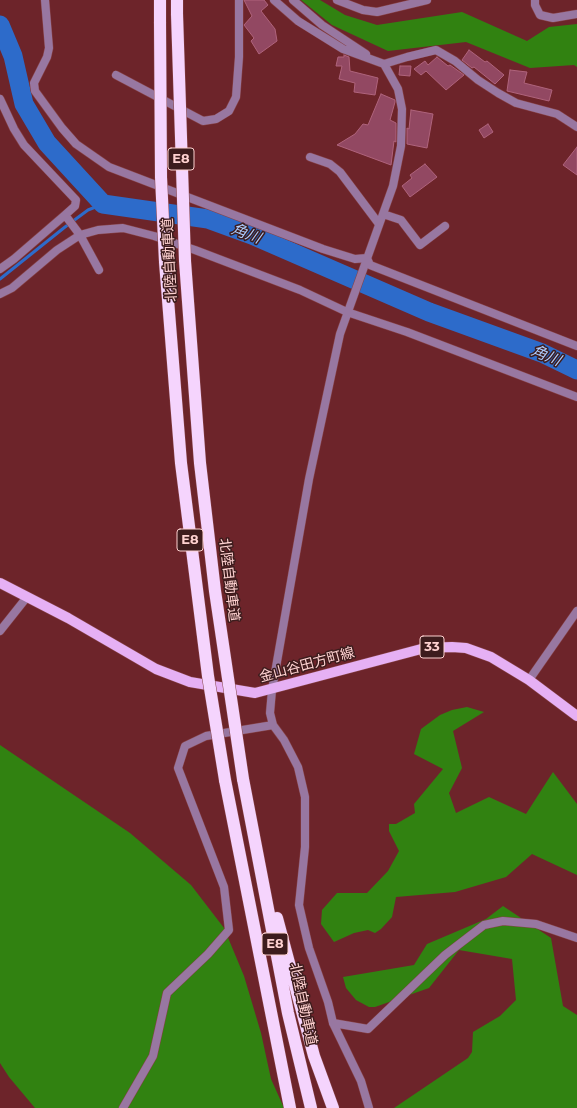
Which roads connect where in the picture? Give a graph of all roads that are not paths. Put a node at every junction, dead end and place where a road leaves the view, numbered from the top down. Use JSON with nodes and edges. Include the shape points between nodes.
{"nodes":[{"id":1,"x":45,"y":0,"type":"edge"},
{"id":2,"x":160,"y":0,"type":"edge"},
{"id":3,"x":177,"y":0,"type":"edge"},
{"id":4,"x":239,"y":0,"type":"edge"},
{"id":5,"x":274,"y":0,"type":"edge"},
{"id":6,"x":293,"y":0,"type":"edge"},
{"id":7,"x":337,"y":0,"type":"edge"},
{"id":8,"x":427,"y":0,"type":"edge"},
{"id":9,"x":535,"y":0,"type":"edge"},
{"id":10,"x":577,"y":14,"type":"edge"},
{"id":11,"x":373,"y":60,"type":"junction"},
{"id":12,"x":384,"y":64,"type":"junction"},
{"id":13,"x":116,"y":75,"type":"dead end"},
{"id":14,"x":0,"y":99,"type":"edge"},
{"id":15,"x":577,"y":127,"type":"edge"},
{"id":16,"x":310,"y":156,"type":"dead end"},
{"id":17,"x":383,"y":214,"type":"junction"},
{"id":18,"x":65,"y":215,"type":"junction"},
{"id":19,"x":379,"y":224,"type":"junction"},
{"id":20,"x":445,"y":226,"type":"dead end"},
{"id":21,"x":80,"y":235,"type":"junction"},
{"id":22,"x":366,"y":259,"type":"junction"},
{"id":23,"x":0,"y":269,"type":"edge"},
{"id":24,"x":99,"y":270,"type":"dead end"},
{"id":25,"x":0,"y":294,"type":"edge"},
{"id":26,"x":348,"y":310,"type":"junction"},
{"id":27,"x":577,"y":346,"type":"edge"},
{"id":28,"x":577,"y":397,"type":"edge"},
{"id":29,"x":0,"y":583,"type":"edge"},
{"id":30,"x":27,"y":597,"type":"junction"},
{"id":31,"x":577,"y":611,"type":"edge"},
{"id":32,"x":0,"y":631,"type":"edge"},
{"id":33,"x":529,"y":680,"type":"junction"},
{"id":34,"x":272,"y":690,"type":"junction"},
{"id":35,"x":577,"y":716,"type":"edge"},
{"id":36,"x":273,"y":725,"type":"junction"},
{"id":37,"x":249,"y":809,"type":"junction"},
{"id":38,"x":577,"y":938,"type":"edge"},
{"id":39,"x":333,"y":1023,"type":"junction"},
{"id":40,"x":366,"y":1107,"type":"edge"},
{"id":41,"x":124,"y":1108,"type":"edge"},
{"id":42,"x":290,"y":1108,"type":"edge"},
{"id":43,"x":311,"y":1108,"type":"edge"},
{"id":44,"x":333,"y":1108,"type":"edge"}],
"edges":[{"from":1,"to":22,"type":"street","via":[[49,48],[34,83],[35,91],[76,144],[109,167],[324,249],[355,259]]},
{"from":2,"to":42,"type":"highway","name":"北陸自動車道","number":"E8","bridge":true,"via":[[161,177],[180,456],[205,661],[225,780]]},
{"from":3,"to":37,"type":"highway","name":"北陸自動車道","number":"E8","bridge":true,"via":[[185,261],[200,455],[217,606]]},
{"from":4,"to":13,"type":"street","via":[[236,97],[229,111],[216,119],[203,120]]},
{"from":5,"to":11,"type":"street","via":[[298,21],[343,50]]},
{"from":6,"to":11,"type":"street","via":[[322,25]]},
{"from":7,"to":8,"type":"street","via":[[363,10],[378,12]]},
{"from":9,"to":10,"type":"street","via":[[540,15],[553,18]]},
{"from":11,"to":12,"type":"street"},
{"from":12,"to":15,"type":"street","via":[[436,50],[516,103],[557,114]]},
{"from":12,"to":17,"type":"street","via":[[398,89],[402,109],[401,146],[393,186]]},
{"from":14,"to":18,"type":"street","via":[[24,145],[76,200],[75,206]]},
{"from":16,"to":19,"type":"street","via":[[330,164],[340,172]]},
{"from":17,"to":19,"type":"street"},
{"from":17,"to":20,"type":"street","via":[[401,220],[420,245]]},
{"from":18,"to":21,"type":"street"},
{"from":18,"to":23,"type":"street"},
{"from":19,"to":22,"type":"street"},
{"from":21,"to":24,"type":"street"},
{"from":21,"to":25,"type":"street","via":[[57,250],[12,288]]},
{"from":21,"to":26,"type":"street","via":[[98,230],[123,228],[154,236]]},
{"from":22,"to":26,"type":"street"},
{"from":22,"to":27,"type":"street","via":[[370,265]]},
{"from":26,"to":28,"type":"street"},
{"from":26,"to":34,"type":"street","via":[[340,334],[309,479]]},
{"from":29,"to":30,"type":"main road","name":"金山谷田方町線","number":"33"},
{"from":30,"to":32,"type":"street"},
{"from":30,"to":34,"type":"main road","name":"金山谷田方町線","number":"33","via":[[176,678],[240,692]]},
{"from":31,"to":33,"type":"street"},
{"from":33,"to":34,"type":"main road","name":"金山谷田方町線","number":"33","via":[[491,657],[452,646],[425,648]]},
{"from":33,"to":35,"type":"main road","name":"金山谷田方町線","number":"33"},
{"from":34,"to":36,"type":"street","via":[[270,713]]},
{"from":36,"to":39,"type":"street","via":[[298,767],[305,797],[305,847],[300,905],[309,948]]},
{"from":36,"to":41,"type":"street","via":[[206,736],[185,746],[178,768],[224,888],[229,930],[167,993],[154,1056]]},
{"from":37,"to":43,"type":"highway","name":"北陸自動車道","number":"E8","via":[[288,1013]]},
{"from":37,"to":44,"type":"highway","via":[[314,1056]]},
{"from":38,"to":39,"type":"street","via":[[536,924],[503,921],[484,925],[445,955],[368,1029]]},
{"from":39,"to":40,"type":"street","via":[[361,1081]]}]}
